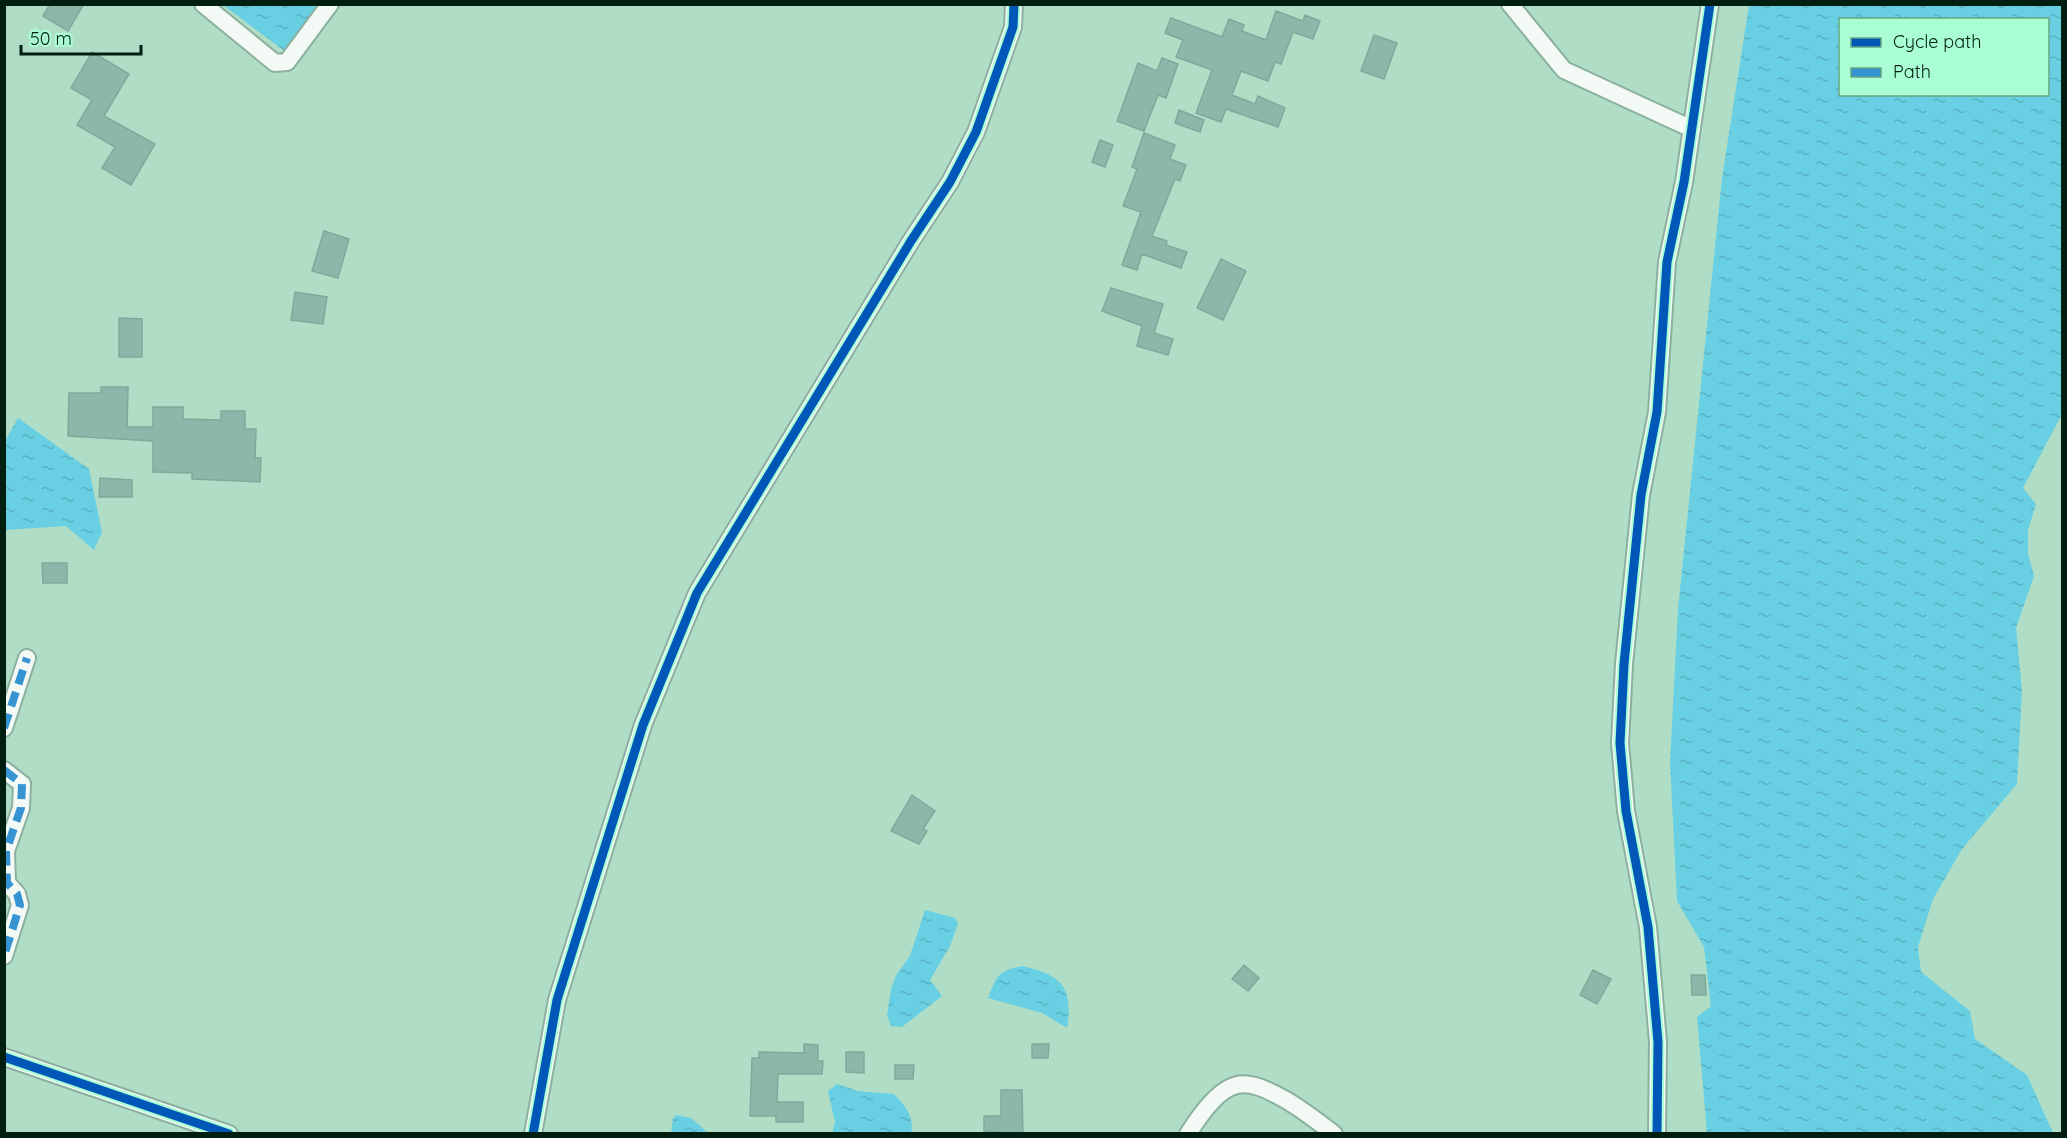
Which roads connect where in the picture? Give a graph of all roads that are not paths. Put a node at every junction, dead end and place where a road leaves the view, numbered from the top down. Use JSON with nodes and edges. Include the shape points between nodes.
{"nodes":[{"id":1,"x":203,"y":4,"type":"edge"},
{"id":2,"x":330,"y":4,"type":"edge"},
{"id":3,"x":1014,"y":4,"type":"edge"},
{"id":4,"x":1510,"y":4,"type":"edge"},
{"id":5,"x":1710,"y":4,"type":"edge"},
{"id":6,"x":1692,"y":129,"type":"junction"},
{"id":7,"x":27,"y":658,"type":"dead end"},
{"id":8,"x":4,"y":728,"type":"edge"},
{"id":9,"x":4,"y":770,"type":"edge"},
{"id":10,"x":4,"y":956,"type":"edge"},
{"id":11,"x":4,"y":1057,"type":"edge"},
{"id":12,"x":230,"y":1134,"type":"edge"},
{"id":13,"x":533,"y":1134,"type":"edge"},
{"id":14,"x":1188,"y":1134,"type":"edge"},
{"id":15,"x":1334,"y":1134,"type":"edge"},
{"id":16,"x":1657,"y":1134,"type":"edge"}],
"edges":[{"from":1,"to":2,"type":"street","via":[[275,63],[287,62]]},
{"from":3,"to":13,"type":"street","via":[[1013,27],[976,132],[950,182],[910,241],[697,593],[643,725],[557,1000]]},
{"from":4,"to":6,"type":"street","via":[[1564,70]]},
{"from":5,"to":6,"type":"street"},
{"from":6,"to":16,"type":"street","via":[[1668,262],[1657,412],[1641,495],[1628,621],[1620,743],[1626,811],[1648,927],[1658,1042]]},
{"from":7,"to":8,"type":"street"},
{"from":9,"to":10,"type":"street","via":[[22,784],[21,808],[6,851],[7,883],[17,894],[20,905]]},
{"from":11,"to":12,"type":"street"},
{"from":14,"to":15,"type":"street","via":[[1218,1098],[1235,1086],[1252,1084]]}]}
